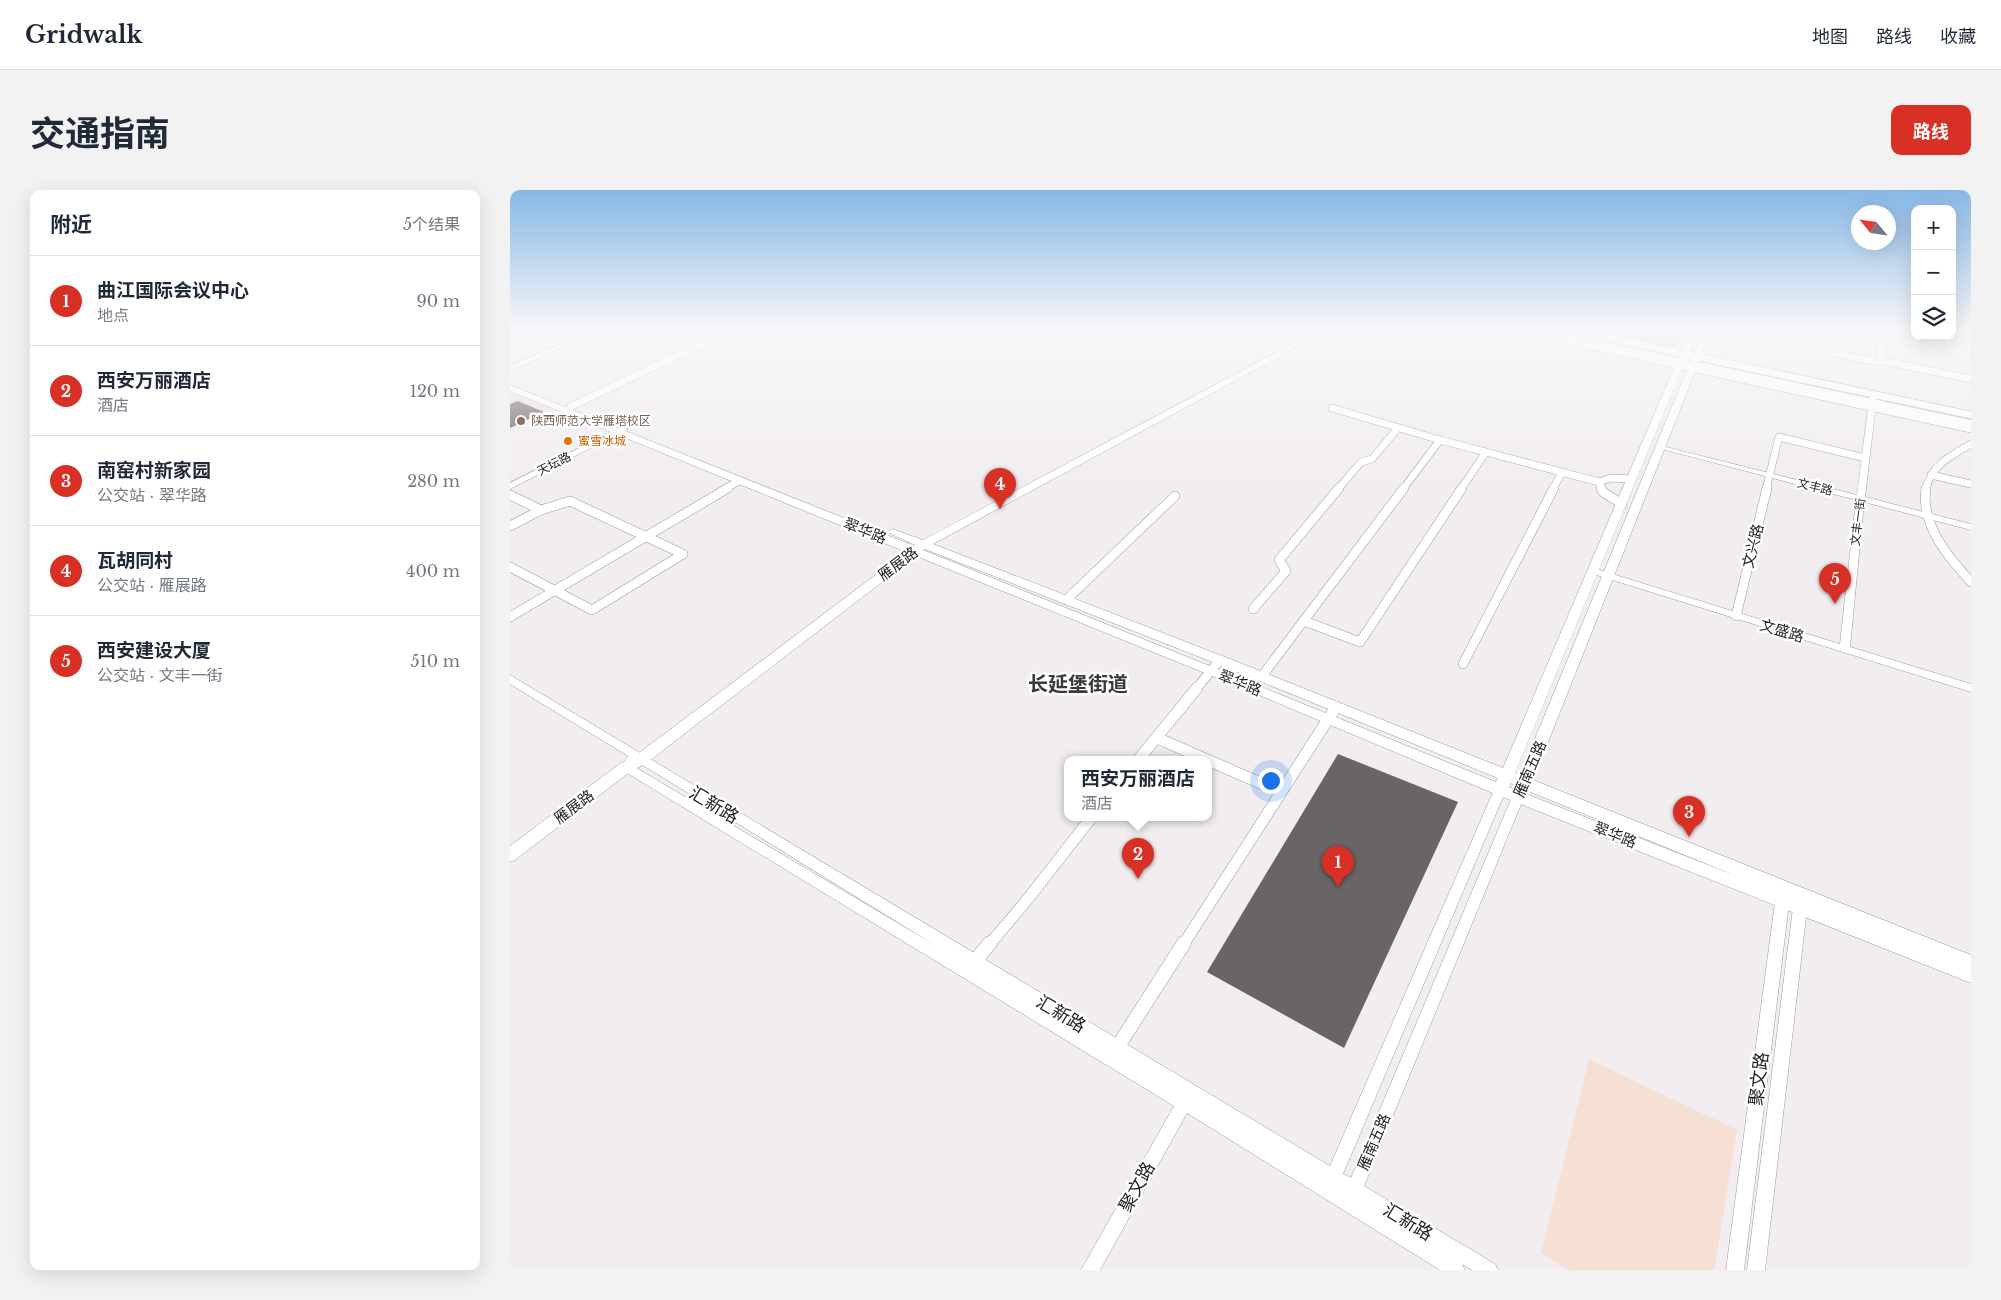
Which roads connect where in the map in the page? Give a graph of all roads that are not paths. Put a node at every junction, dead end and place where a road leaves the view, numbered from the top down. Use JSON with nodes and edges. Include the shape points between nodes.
{"nodes":[{"id":1,"x":623,"y":381,"type":"edge"},
{"id":2,"x":1221,"y":381,"type":"edge"},
{"id":3,"x":1229,"y":381,"type":"edge"},
{"id":4,"x":1673,"y":381,"type":"edge"},
{"id":5,"x":1687,"y":381,"type":"edge"},
{"id":6,"x":1778,"y":381,"type":"edge"},
{"id":7,"x":510,"y":384,"type":"edge"},
{"id":8,"x":510,"y":388,"type":"edge"},
{"id":9,"x":1872,"y":401,"type":"junction"},
{"id":10,"x":570,"y":407,"type":"junction"},
{"id":11,"x":1332,"y":408,"type":"dead end"},
{"id":12,"x":1971,"y":415,"type":"edge"},
{"id":13,"x":1971,"y":422,"type":"edge"},
{"id":14,"x":1398,"y":428,"type":"junction"},
{"id":15,"x":1971,"y":429,"type":"edge"},
{"id":16,"x":621,"y":430,"type":"junction"},
{"id":17,"x":1440,"y":440,"type":"junction"},
{"id":18,"x":1971,"y":444,"type":"edge"},
{"id":19,"x":1658,"y":448,"type":"junction"},
{"id":20,"x":1486,"y":452,"type":"junction"},
{"id":21,"x":1865,"y":458,"type":"junction"},
{"id":22,"x":1562,"y":472,"type":"junction"},
{"id":23,"x":1931,"y":475,"type":"junction"},
{"id":24,"x":1770,"y":476,"type":"junction"},
{"id":25,"x":1632,"y":479,"type":"junction"},
{"id":26,"x":739,"y":481,"type":"junction"},
{"id":27,"x":1599,"y":482,"type":"junction"},
{"id":28,"x":1971,"y":484,"type":"edge"},
{"id":29,"x":510,"y":486,"type":"edge"},
{"id":30,"x":510,"y":495,"type":"edge"},
{"id":31,"x":1175,"y":496,"type":"dead end"},
{"id":32,"x":1861,"y":499,"type":"junction"},
{"id":33,"x":1622,"y":504,"type":"junction"},
{"id":34,"x":541,"y":510,"type":"junction"},
{"id":35,"x":1926,"y":516,"type":"junction"},
{"id":36,"x":510,"y":526,"type":"edge"},
{"id":37,"x":1971,"y":527,"type":"edge"},
{"id":38,"x":646,"y":536,"type":"junction"},
{"id":39,"x":916,"y":546,"type":"junction"},
{"id":40,"x":510,"y":567,"type":"edge"},
{"id":41,"x":1593,"y":571,"type":"junction"},
{"id":42,"x":1608,"y":575,"type":"junction"},
{"id":43,"x":1971,"y":582,"type":"edge"},
{"id":44,"x":554,"y":590,"type":"junction"},
{"id":45,"x":1066,"y":600,"type":"junction"},
{"id":46,"x":1253,"y":609,"type":"dead end"},
{"id":47,"x":1736,"y":616,"type":"junction"},
{"id":48,"x":510,"y":617,"type":"edge"},
{"id":49,"x":1304,"y":621,"type":"junction"},
{"id":50,"x":1844,"y":650,"type":"junction"},
{"id":51,"x":1220,"y":660,"type":"junction"},
{"id":52,"x":1463,"y":664,"type":"dead end"},
{"id":53,"x":1211,"y":671,"type":"junction"},
{"id":54,"x":1262,"y":676,"type":"junction"},
{"id":55,"x":510,"y":679,"type":"edge"},
{"id":56,"x":1971,"y":688,"type":"edge"},
{"id":57,"x":1336,"y":706,"type":"junction"},
{"id":58,"x":1328,"y":719,"type":"junction"},
{"id":59,"x":1157,"y":738,"type":"junction"},
{"id":60,"x":1141,"y":756,"type":"edge"},
{"id":61,"x":1198,"y":756,"type":"edge"},
{"id":62,"x":638,"y":757,"type":"junction"},
{"id":63,"x":1212,"y":762,"type":"edge"},
{"id":64,"x":626,"y":767,"type":"junction"},
{"id":65,"x":1507,"y":776,"type":"junction"},
{"id":66,"x":1525,"y":783,"type":"junction"},
{"id":67,"x":1500,"y":790,"type":"junction"},
{"id":68,"x":1281,"y":792,"type":"junction"},
{"id":69,"x":1518,"y":796,"type":"junction"},
{"id":70,"x":1089,"y":821,"type":"edge"},
{"id":71,"x":510,"y":849,"type":"edge"},
{"id":72,"x":510,"y":855,"type":"edge"},
{"id":73,"x":1783,"y":895,"type":"junction"},
{"id":74,"x":1801,"y":902,"type":"junction"},
{"id":75,"x":974,"y":962,"type":"junction"},
{"id":76,"x":1971,"y":963,"type":"edge"},
{"id":77,"x":1971,"y":975,"type":"edge"},
{"id":78,"x":1114,"y":1053,"type":"junction"},
{"id":79,"x":1184,"y":1103,"type":"junction"},
{"id":80,"x":1333,"y":1177,"type":"junction"},
{"id":81,"x":1354,"y":1189,"type":"junction"},
{"id":82,"x":1328,"y":1192,"type":"junction"},
{"id":83,"x":1349,"y":1205,"type":"junction"},
{"id":84,"x":1090,"y":1270,"type":"edge"},
{"id":85,"x":1456,"y":1270,"type":"edge"},
{"id":86,"x":1489,"y":1270,"type":"edge"},
{"id":87,"x":1734,"y":1270,"type":"edge"},
{"id":88,"x":1756,"y":1270,"type":"edge"}],
"edges":[{"from":1,"to":10,"type":"street"},
{"from":2,"to":39,"type":"main road","name":"雁展路"},
{"from":3,"to":39,"type":"main road","name":"雁展路"},
{"from":4,"to":25,"type":"main road","name":"雁南五路"},
{"from":5,"to":19,"type":"main road","name":"雁南五路"},
{"from":6,"to":9,"type":"main road"},
{"from":7,"to":10,"type":"main road","name":"翠华路"},
{"from":8,"to":16,"type":"main road","name":"翠华路"},
{"from":9,"to":12,"type":"street"},
{"from":9,"to":13,"type":"main road"},
{"from":9,"to":15,"type":"street"},
{"from":9,"to":21,"type":"street","name":"文丰一街"},
{"from":10,"to":16,"type":"main road","name":"翠华路"},
{"from":11,"to":14,"type":"street"},
{"from":14,"to":17,"type":"street"},
{"from":14,"to":46,"type":"street","via":[[1372,459],[1361,462],[1279,560],[1286,570]]},
{"from":16,"to":26,"type":"main road","name":"翠华路"},
{"from":16,"to":29,"type":"street","name":"天坛路"},
{"from":16,"to":39,"type":"main road","name":"翠华路"},
{"from":17,"to":20,"type":"street"},
{"from":17,"to":49,"type":"street"},
{"from":18,"to":23,"type":"street","via":[[1936,467]]},
{"from":19,"to":24,"type":"street","name":"文丰路"},
{"from":19,"to":42,"type":"main road","name":"雁南五路"},
{"from":20,"to":22,"type":"street"},
{"from":20,"to":49,"type":"street","via":[[1360,642]]},
{"from":21,"to":24,"type":"street","name":"文兴路","via":[[1779,437]]},
{"from":21,"to":32,"type":"street","name":"文丰一街"},
{"from":22,"to":27,"type":"street"},
{"from":22,"to":52,"type":"street"},
{"from":23,"to":28,"type":"street"},
{"from":23,"to":35,"type":"street","via":[[1925,485]]},
{"from":24,"to":32,"type":"street","name":"文丰路"},
{"from":24,"to":47,"type":"street","name":"文兴路"},
{"from":25,"to":27,"type":"street","via":[[1611,478]]},
{"from":25,"to":33,"type":"main road","name":"雁南五路"},
{"from":26,"to":38,"type":"street"},
{"from":26,"to":39,"type":"main road","name":"翠华路"},
{"from":27,"to":33,"type":"street","via":[[1603,492]]},
{"from":30,"to":34,"type":"street"},
{"from":31,"to":45,"type":"street"},
{"from":32,"to":35,"type":"street","name":"文丰路"},
{"from":32,"to":50,"type":"street","name":"文丰一街"},
{"from":33,"to":41,"type":"main road","name":"雁南五路"},
{"from":34,"to":36,"type":"street"},
{"from":34,"to":38,"type":"street","via":[[570,501]]},
{"from":35,"to":37,"type":"street","name":"文丰路"},
{"from":35,"to":43,"type":"street","via":[[1934,535]]},
{"from":38,"to":44,"type":"street"},
{"from":38,"to":44,"type":"street","via":[[683,554],[592,610]]},
{"from":39,"to":45,"type":"main road","name":"翠华路"},
{"from":39,"to":53,"type":"main road","name":"翠华路"},
{"from":39,"to":62,"type":"main road","name":"雁展路"},
{"from":40,"to":44,"type":"street"},
{"from":41,"to":42,"type":"street","name":"文盛路"},
{"from":41,"to":65,"type":"main road","name":"雁南五路"},
{"from":42,"to":47,"type":"street","name":"文盛路"},
{"from":42,"to":66,"type":"main road","name":"雁南五路"},
{"from":44,"to":48,"type":"street"},
{"from":45,"to":51,"type":"main road","name":"翠华路"},
{"from":47,"to":50,"type":"street","name":"文盛路"},
{"from":49,"to":54,"type":"street"},
{"from":50,"to":56,"type":"street","name":"文盛路"},
{"from":51,"to":53,"type":"street"},
{"from":51,"to":54,"type":"main road","name":"翠华路"},
{"from":53,"to":58,"type":"main road","name":"翠华路"},
{"from":53,"to":59,"type":"street"},
{"from":54,"to":57,"type":"main road","name":"翠华路"},
{"from":55,"to":62,"type":"street","name":"汇新路"},
{"from":57,"to":58,"type":"street"},
{"from":57,"to":65,"type":"main road","name":"翠华路"},
{"from":58,"to":67,"type":"main road","name":"翠华路"},
{"from":58,"to":68,"type":"street"},
{"from":59,"to":60,"type":"street"},
{"from":59,"to":61,"type":"street"},
{"from":62,"to":64,"type":"street"},
{"from":62,"to":71,"type":"main road","name":"雁展路"},
{"from":62,"to":75,"type":"street","name":"汇新路"},
{"from":63,"to":68,"type":"street"},
{"from":64,"to":72,"type":"main road","name":"雁展路"},
{"from":64,"to":78,"type":"street","name":"汇新路"},
{"from":65,"to":66,"type":"main road","name":"翠华路"},
{"from":65,"to":67,"type":"main road","name":"雁南五路"},
{"from":66,"to":69,"type":"main road","name":"雁南五路"},
{"from":66,"to":73,"type":"main road","name":"翠华路"},
{"from":67,"to":69,"type":"main road","name":"翠华路"},
{"from":67,"to":80,"type":"street","name":"雁南五路"},
{"from":68,"to":78,"type":"street"},
{"from":69,"to":73,"type":"main road","name":"翠华路"},
{"from":69,"to":81,"type":"street","name":"雁南五路"},
{"from":70,"to":75,"type":"street"},
{"from":73,"to":74,"type":"main road","name":"翠华路"},
{"from":73,"to":87,"type":"street","name":"聚文路"},
{"from":74,"to":76,"type":"main road","name":"翠华路"},
{"from":74,"to":77,"type":"main road","name":"翠华路"},
{"from":74,"to":88,"type":"street","name":"聚文路"},
{"from":75,"to":78,"type":"street","name":"汇新路"},
{"from":78,"to":79,"type":"street","name":"汇新路"},
{"from":78,"to":80,"type":"street","name":"汇新路"},
{"from":79,"to":82,"type":"street","name":"汇新路"},
{"from":79,"to":84,"type":"street","name":"聚文路"},
{"from":80,"to":81,"type":"street","name":"汇新路"},
{"from":80,"to":82,"type":"street","name":"雁南五路"},
{"from":81,"to":83,"type":"street","name":"雁南五路"},
{"from":81,"to":86,"type":"street","name":"汇新路"},
{"from":82,"to":83,"type":"street","name":"汇新路"},
{"from":83,"to":85,"type":"street","name":"汇新路"}]}
